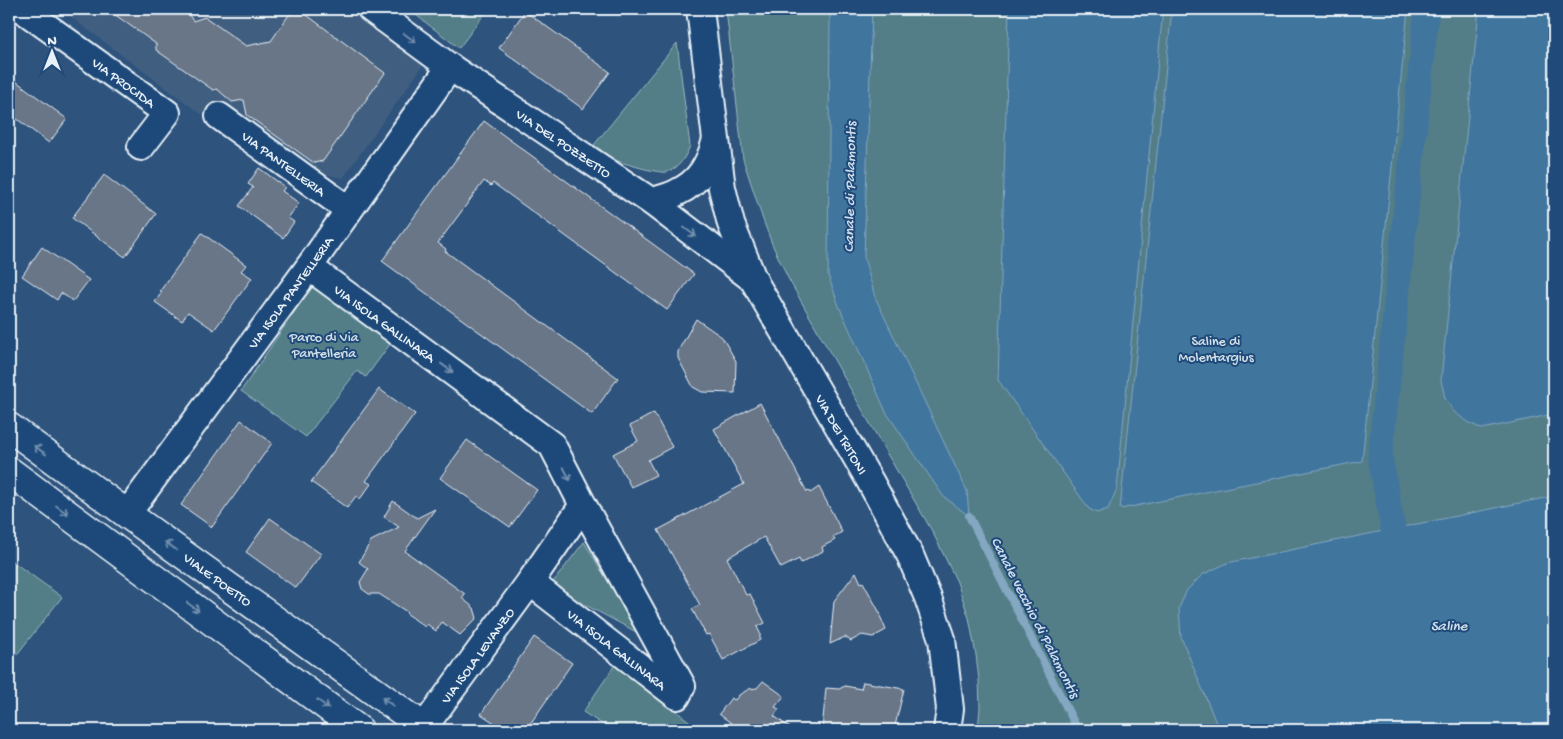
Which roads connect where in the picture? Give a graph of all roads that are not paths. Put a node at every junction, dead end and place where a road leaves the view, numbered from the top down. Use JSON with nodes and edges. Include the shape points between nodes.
{"nodes":[{"id":1,"x":22,"y":9,"type":"edge"},
{"id":2,"x":371,"y":9,"type":"edge"},
{"id":3,"x":700,"y":9,"type":"edge"},
{"id":4,"x":450,"y":67,"type":"junction"},
{"id":5,"x":219,"y":116,"type":"dead end"},
{"id":6,"x":715,"y":143,"type":"junction"},
{"id":7,"x":141,"y":147,"type":"dead end"},
{"id":8,"x":652,"y":202,"type":"junction"},
{"id":9,"x":349,"y":210,"type":"junction"},
{"id":10,"x":309,"y":267,"type":"junction"},
{"id":11,"x":754,"y":281,"type":"junction"},
{"id":12,"x":9,"y":427,"type":"edge"},
{"id":13,"x":9,"y":471,"type":"edge"},
{"id":14,"x":583,"y":505,"type":"junction"},
{"id":15,"x":127,"y":514,"type":"junction"},
{"id":16,"x":530,"y":582,"type":"junction"},
{"id":17,"x":426,"y":729,"type":"edge"},
{"id":18,"x":359,"y":730,"type":"edge"},
{"id":19,"x":947,"y":730,"type":"edge"}],
"edges":[{"from":1,"to":7,"type":"street","name":"VIA PROCIDA","via":[[167,112]]},
{"from":2,"to":4,"type":"street","name":"VIA DEL POZZETTO","one_way":true},
{"from":3,"to":6,"type":"street","name":"VIA DEI TRITONI"},
{"from":4,"to":8,"type":"street","name":"VIA DEL POZZETTO"},
{"from":4,"to":9,"type":"street","name":"VIA ISOLA PANTELLERIA"},
{"from":5,"to":9,"type":"street","name":"VIA PANTELLERIA"},
{"from":6,"to":8,"type":"street","name":"VIA DEI TRITONI","via":[[711,159],[691,184]]},
{"from":6,"to":11,"type":"street","name":"VIA DEI TRITONI","via":[[731,224]]},
{"from":8,"to":11,"type":"street","name":"VIA DEL POZZETTO","one_way":true},
{"from":9,"to":10,"type":"street","name":"VIA ISOLA PANTELLERIA"},
{"from":10,"to":14,"type":"street","name":"VIA ISOLA GALLINARA","one_way":true,"via":[[552,445]]},
{"from":10,"to":15,"type":"street","name":"VIA ISOLA PANTELLERIA"},
{"from":11,"to":19,"type":"street","name":"VIA DEI TRITONI","via":[[910,556],[942,639],[950,709]]},
{"from":15,"to":12,"type":"main road","name":"VIALE POETTO","one_way":true},
{"from":13,"to":18,"type":"main road","one_way":true},
{"from":14,"to":16,"type":"street"},
{"from":14,"to":16,"type":"street","name":"VIA ISOLA GALLINARA","via":[[682,686],[677,696]]},
{"from":17,"to":15,"type":"main road","name":"VIALE POETTO","one_way":true},
{"from":16,"to":17,"type":"street","name":"VIA ISOLA LEVANZO"}]}
